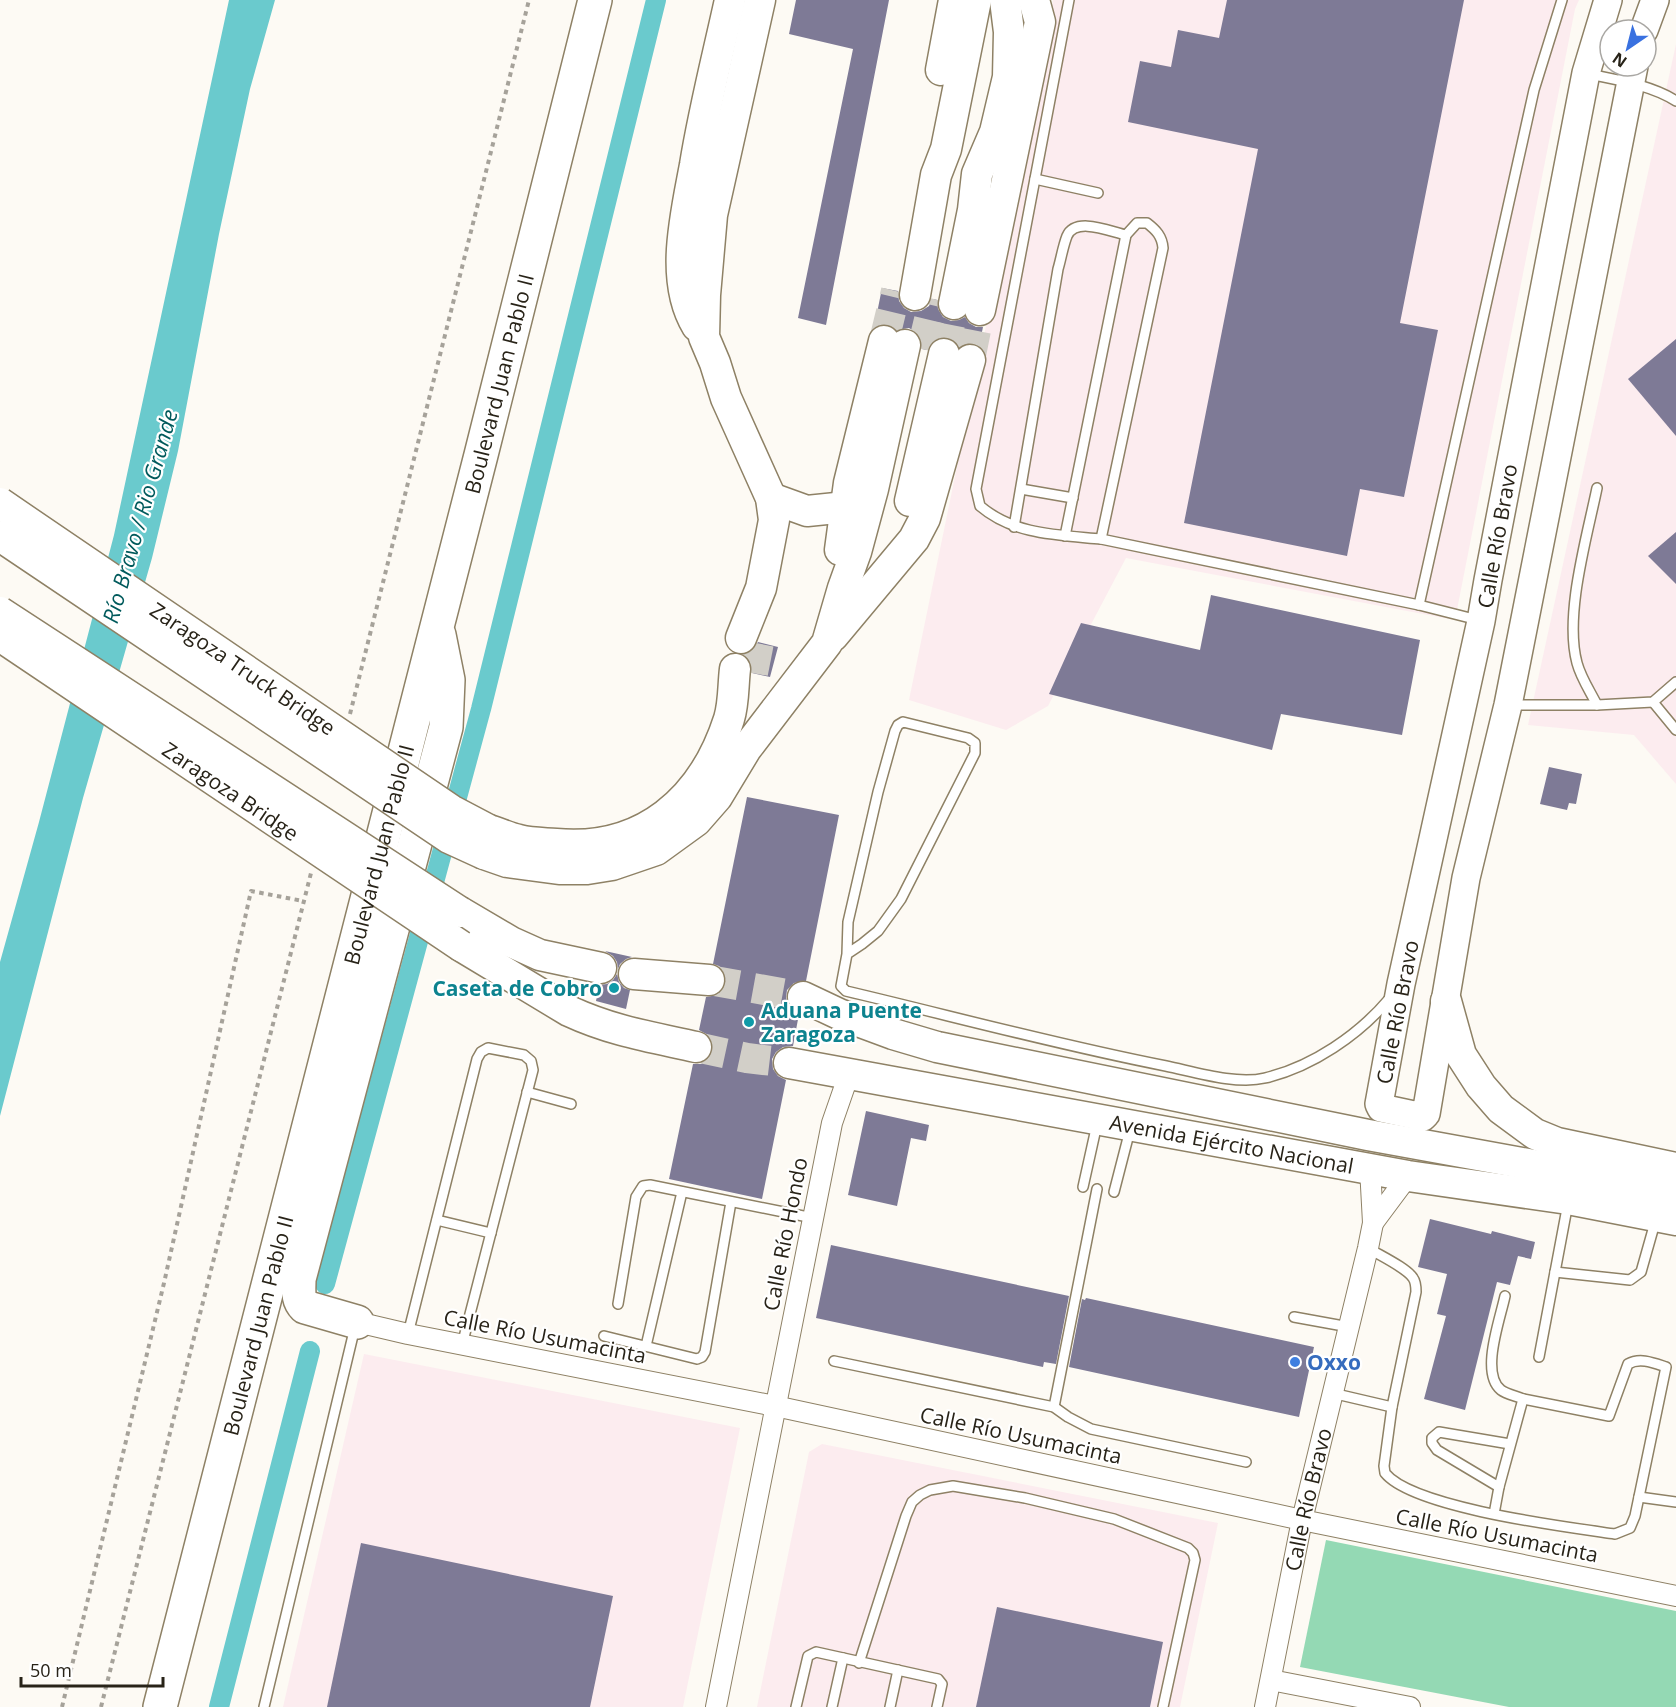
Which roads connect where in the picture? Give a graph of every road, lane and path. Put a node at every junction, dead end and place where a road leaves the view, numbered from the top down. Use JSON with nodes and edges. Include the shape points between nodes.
{"nodes":[{"id":1,"x":595,"y":0,"type":"edge"},
{"id":2,"x":730,"y":0,"type":"edge"},
{"id":3,"x":760,"y":0,"type":"edge"},
{"id":4,"x":954,"y":0,"type":"edge"},
{"id":5,"x":976,"y":0,"type":"edge"},
{"id":6,"x":1005,"y":0,"type":"edge"},
{"id":7,"x":1034,"y":0,"type":"edge"},
{"id":8,"x":1069,"y":0,"type":"edge"},
{"id":9,"x":1562,"y":0,"type":"edge"},
{"id":10,"x":1608,"y":0,"type":"edge"},
{"id":11,"x":1655,"y":0,"type":"edge"},
{"id":12,"x":1648,"y":18,"type":"edge"},
{"id":13,"x":1586,"y":73,"type":"junction"},
{"id":14,"x":1598,"y":74,"type":"edge"},
{"id":15,"x":1631,"y":78,"type":"edge"},
{"id":16,"x":1637,"y":78,"type":"edge"},
{"id":17,"x":1676,"y":101,"type":"edge"},
{"id":18,"x":939,"y":166,"type":"junction"},
{"id":19,"x":977,"y":174,"type":"junction"},
{"id":20,"x":1035,"y":179,"type":"junction"},
{"id":21,"x":1098,"y":194,"type":"dead end"},
{"id":22,"x":957,"y":201,"type":"junction"},
{"id":23,"x":1126,"y":235,"type":"junction"},
{"id":24,"x":936,"y":300,"type":"junction"},
{"id":25,"x":704,"y":337,"type":"junction"},
{"id":26,"x":925,"y":350,"type":"junction"},
{"id":27,"x":1597,"y":488,"type":"dead end"},
{"id":28,"x":1021,"y":489,"type":"junction"},
{"id":29,"x":771,"y":498,"type":"junction"},
{"id":30,"x":1073,"y":498,"type":"junction"},
{"id":31,"x":0,"y":503,"type":"edge"},
{"id":32,"x":846,"y":507,"type":"junction"},
{"id":33,"x":1014,"y":527,"type":"junction"},
{"id":34,"x":0,"y":536,"type":"edge"},
{"id":35,"x":1065,"y":536,"type":"junction"},
{"id":36,"x":1101,"y":539,"type":"junction"},
{"id":37,"x":0,"y":598,"type":"edge"},
{"id":38,"x":1419,"y":605,"type":"junction"},
{"id":39,"x":0,"y":612,"type":"edge"},
{"id":40,"x":1481,"y":621,"type":"junction"},
{"id":41,"x":437,"y":623,"type":"junction"},
{"id":42,"x":1523,"y":633,"type":"junction"},
{"id":43,"x":0,"y":636,"type":"edge"},
{"id":44,"x":750,"y":640,"type":"tunnel mouth"},
{"id":45,"x":827,"y":643,"type":"junction"},
{"id":46,"x":78,"y":663,"type":"junction"},
{"id":47,"x":744,"y":671,"type":"tunnel mouth"},
{"id":48,"x":1676,"y":682,"type":"edge"},
{"id":49,"x":1653,"y":702,"type":"junction"},
{"id":50,"x":1509,"y":705,"type":"junction"},
{"id":51,"x":1598,"y":705,"type":"junction"},
{"id":52,"x":1676,"y":730,"type":"edge"},
{"id":53,"x":1446,"y":783,"type":"junction"},
{"id":54,"x":1488,"y":790,"type":"junction"},
{"id":55,"x":486,"y":842,"type":"junction"},
{"id":56,"x":303,"y":901,"type":"dead end"},
{"id":57,"x":847,"y":954,"type":"junction"},
{"id":58,"x":601,"y":968,"type":"dead end"},
{"id":59,"x":634,"y":974,"type":"dead end"},
{"id":60,"x":710,"y":980,"type":"tunnel mouth"},
{"id":61,"x":1401,"y":984,"type":"junction"},
{"id":62,"x":803,"y":998,"type":"tunnel mouth"},
{"id":63,"x":1446,"y":1001,"type":"junction"},
{"id":64,"x":696,"y":1047,"type":"tunnel mouth"},
{"id":65,"x":789,"y":1063,"type":"tunnel mouth"},
{"id":66,"x":849,"y":1074,"type":"junction"},
{"id":67,"x":527,"y":1092,"type":"junction"},
{"id":68,"x":571,"y":1104,"type":"dead end"},
{"id":69,"x":1099,"y":1119,"type":"junction"},
{"id":70,"x":1131,"y":1126,"type":"junction"},
{"id":71,"x":1370,"y":1168,"type":"junction"},
{"id":72,"x":1676,"y":1168,"type":"edge"},
{"id":73,"x":1408,"y":1176,"type":"junction"},
{"id":74,"x":1623,"y":1181,"type":"junction"},
{"id":75,"x":1083,"y":1187,"type":"dead end"},
{"id":76,"x":1097,"y":1190,"type":"dead end"},
{"id":77,"x":1676,"y":1191,"type":"edge"},
{"id":78,"x":682,"y":1192,"type":"junction"},
{"id":79,"x":1114,"y":1192,"type":"dead end"},
{"id":80,"x":1568,"y":1199,"type":"junction"},
{"id":81,"x":731,"y":1203,"type":"junction"},
{"id":82,"x":813,"y":1218,"type":"junction"},
{"id":83,"x":1666,"y":1218,"type":"edge"},
{"id":84,"x":437,"y":1220,"type":"junction"},
{"id":85,"x":1373,"y":1222,"type":"junction"},
{"id":86,"x":490,"y":1233,"type":"junction"},
{"id":87,"x":1368,"y":1248,"type":"junction"},
{"id":88,"x":1555,"y":1272,"type":"junction"},
{"id":89,"x":1505,"y":1296,"type":"dead end"},
{"id":90,"x":618,"y":1304,"type":"dead end"},
{"id":91,"x":1294,"y":1317,"type":"dead end"},
{"id":92,"x":357,"y":1322,"type":"junction"},
{"id":93,"x":1349,"y":1327,"type":"junction"},
{"id":94,"x":408,"y":1334,"type":"junction"},
{"id":95,"x":604,"y":1336,"type":"dead end"},
{"id":96,"x":462,"y":1345,"type":"junction"},
{"id":97,"x":646,"y":1346,"type":"junction"},
{"id":98,"x":1539,"y":1357,"type":"dead end"},
{"id":99,"x":834,"y":1361,"type":"dead end"},
{"id":100,"x":1671,"y":1368,"type":"edge"},
{"id":101,"x":1332,"y":1393,"type":"junction"},
{"id":102,"x":1522,"y":1399,"type":"junction"},
{"id":103,"x":775,"y":1406,"type":"junction"},
{"id":104,"x":1054,"y":1407,"type":"junction"},
{"id":105,"x":1392,"y":1407,"type":"junction"},
{"id":106,"x":1510,"y":1444,"type":"junction"},
{"id":107,"x":1246,"y":1462,"type":"dead end"},
{"id":108,"x":1499,"y":1487,"type":"junction"},
{"id":109,"x":1639,"y":1497,"type":"junction"},
{"id":110,"x":1676,"y":1502,"type":"edge"},
{"id":111,"x":1494,"y":1514,"type":"junction"},
{"id":112,"x":1302,"y":1520,"type":"junction"},
{"id":113,"x":1676,"y":1596,"type":"edge"},
{"id":114,"x":843,"y":1658,"type":"junction"},
{"id":115,"x":859,"y":1663,"type":"junction"},
{"id":116,"x":898,"y":1670,"type":"junction"},
{"id":117,"x":1271,"y":1680,"type":"junction"},
{"id":118,"x":62,"y":1707,"type":"edge"},
{"id":119,"x":160,"y":1707,"type":"edge"},
{"id":120,"x":264,"y":1707,"type":"edge"},
{"id":121,"x":716,"y":1707,"type":"edge"},
{"id":122,"x":796,"y":1707,"type":"edge"},
{"id":123,"x":832,"y":1707,"type":"edge"},
{"id":124,"x":890,"y":1707,"type":"edge"},
{"id":125,"x":937,"y":1707,"type":"edge"},
{"id":126,"x":1163,"y":1707,"type":"edge"},
{"id":127,"x":1266,"y":1707,"type":"edge"},
{"id":128,"x":1410,"y":1707,"type":"edge"}],
"edges":[{"from":1,"to":41,"type":"highway","name":"Boulevard Juan Pablo II"},
{"from":2,"to":25,"type":"main road","via":[[702,123],[684,228],[683,282],[692,316]]},
{"from":3,"to":25,"type":"main road","via":[[712,215]]},
{"from":4,"to":24,"type":"main road","via":[[908,246]]},
{"from":5,"to":18,"type":"main road","via":[[946,149]]},
{"from":6,"to":19,"type":"main road","via":[[1008,76],[995,132]]},
{"from":7,"to":24,"type":"main road","via":[[1040,22]]},
{"from":8,"to":20,"type":"lane"},
{"from":9,"to":38,"type":"lane","via":[[1534,90]]},
{"from":10,"to":13,"type":"street","name":"Calle Río Bravo"},
{"from":11,"to":12,"type":"street"},
{"from":13,"to":14,"type":"lane"},
{"from":13,"to":40,"type":"street","name":"Calle Río Bravo"},
{"from":15,"to":42,"type":"street","name":"Calle Río Bravo"},
{"from":16,"to":17,"type":"lane"},
{"from":18,"to":22,"type":"main road"},
{"from":18,"to":24,"type":"main road"},
{"from":19,"to":22,"type":"main road"},
{"from":19,"to":24,"type":"main road","via":[[973,210]]},
{"from":20,"to":21,"type":"lane"},
{"from":20,"to":33,"type":"lane","via":[[976,489],[980,506]]},
{"from":22,"to":24,"type":"main road"},
{"from":23,"to":28,"type":"lane","via":[[1085,226],[1074,229],[1067,237],[1058,269]]},
{"from":23,"to":30,"type":"lane"},
{"from":23,"to":36,"type":"lane","via":[[1137,223],[1147,223],[1162,239],[1163,248]]},
{"from":25,"to":29,"type":"main road","via":[[726,398]]},
{"from":26,"to":32,"type":"main road","via":[[849,483]]},
{"from":26,"to":45,"type":"main road","via":[[873,489]]},
{"from":26,"to":45,"type":"main road","via":[[925,518],[914,539]]},
{"from":27,"to":51,"type":"lane","via":[[1573,616],[1576,661]]},
{"from":28,"to":30,"type":"lane"},
{"from":28,"to":33,"type":"lane"},
{"from":29,"to":32,"type":"main road","via":[[807,511]]},
{"from":29,"to":44,"type":"main road","via":[[774,520]]},
{"from":30,"to":35,"type":"lane"},
{"from":31,"to":55,"type":"main road","name":"Zaragoza Truck Bridge","bridge":true,"via":[[451,810]]},
{"from":32,"to":45,"type":"main road"},
{"from":33,"to":35,"type":"lane"},
{"from":34,"to":55,"type":"main road","name":"Zaragoza Truck Bridge","bridge":true,"via":[[449,838]]},
{"from":35,"to":36,"type":"lane"},
{"from":36,"to":38,"type":"lane"},
{"from":37,"to":46,"type":"main road","via":[[71,648]]},
{"from":38,"to":40,"type":"lane"},
{"from":39,"to":46,"type":"main road","bridge":true},
{"from":40,"to":42,"type":"street"},
{"from":40,"to":53,"type":"street","name":"Calle Río Bravo"},
{"from":41,"to":92,"type":"highway","via":[[447,680],[446,727],[299,1279],[298,1294],[305,1307]]},
{"from":41,"to":119,"type":"highway","name":"Boulevard Juan Pablo II"},
{"from":42,"to":50,"type":"street","name":"Calle Río Bravo"},
{"from":43,"to":64,"type":"main road","name":"Zaragoza Bridge","bridge":true,"via":[[461,946],[569,1011],[610,1029]]},
{"from":45,"to":55,"type":"main road","via":[[746,749],[717,797],[696,822],[656,850],[612,865],[559,869],[507,862]]},
{"from":46,"to":58,"type":"main road","bridge":true,"via":[[511,942],[540,955]]},
{"from":47,"to":55,"type":"main road","via":[[717,748],[695,787],[662,819],[621,839],[575,846]]},
{"from":48,"to":49,"type":"lane"},
{"from":49,"to":51,"type":"lane"},
{"from":49,"to":52,"type":"lane"},
{"from":50,"to":51,"type":"lane"},
{"from":50,"to":54,"type":"street","name":"Calle Río Bravo"},
{"from":53,"to":54,"type":"street"},
{"from":53,"to":61,"type":"street","name":"Calle Río Bravo"},
{"from":54,"to":63,"type":"street","name":"Calle Río Bravo","via":[[1466,878]]},
{"from":56,"to":118,"type":"path","via":[[251,891],[164,1283]]},
{"from":57,"to":57,"type":"lane","via":[[848,922],[897,727],[903,722],[972,740],[975,753],[901,899],[878,930]]},
{"from":57,"to":61,"type":"lane","via":[[841,986],[846,991],[1115,1056],[1230,1078],[1264,1078],[1323,1054],[1374,1017]]},
{"from":59,"to":60,"type":"main road"},
{"from":61,"to":63,"type":"street","name":"Calle Río Bravo","via":[[1381,1108],[1423,1117],[1426,1113]]},
{"from":62,"to":74,"type":"main road","name":"Avenida Ejército Nacional","via":[[937,1047],[1368,1135]]},
{"from":63,"to":72,"type":"main road","via":[[1461,1055],[1481,1086],[1501,1109],[1535,1134],[1557,1143]]},
{"from":65,"to":66,"type":"main road","name":"Avenida Ejército Nacional"},
{"from":66,"to":69,"type":"main road","name":"Avenida Ejército Nacional"},
{"from":66,"to":82,"type":"street","name":"Calle Río Hondo","via":[[832,1123]]},
{"from":67,"to":68,"type":"lane"},
{"from":67,"to":84,"type":"lane","via":[[533,1070],[531,1061],[524,1055],[488,1048],[482,1052],[477,1059]]},
{"from":67,"to":86,"type":"lane"},
{"from":69,"to":70,"type":"main road","name":"Avenida Ejército Nacional"},
{"from":69,"to":75,"type":"lane"},
{"from":70,"to":71,"type":"main road","name":"Avenida Ejército Nacional"},
{"from":70,"to":79,"type":"lane"},
{"from":71,"to":73,"type":"main road","name":"Avenida Ejército Nacional"},
{"from":71,"to":74,"type":"main road","via":[[1386,1158],[1529,1180]]},
{"from":71,"to":85,"type":"street","name":"Calle Río Bravo"},
{"from":73,"to":80,"type":"main road","name":"Avenida Ejército Nacional"},
{"from":73,"to":85,"type":"street","name":"Calle Río Bravo"},
{"from":74,"to":77,"type":"main road","name":"Avenida Ejército Nacional"},
{"from":76,"to":104,"type":"lane"},
{"from":78,"to":81,"type":"lane"},
{"from":78,"to":90,"type":"lane","via":[[650,1185],[637,1193]]},
{"from":78,"to":97,"type":"lane"},
{"from":80,"to":83,"type":"main road","name":"Avenida Ejército Nacional"},
{"from":80,"to":88,"type":"lane"},
{"from":81,"to":82,"type":"lane"},
{"from":81,"to":97,"type":"lane","via":[[704,1355],[697,1359]]},
{"from":82,"to":103,"type":"street","name":"Calle Río Hondo"},
{"from":83,"to":88,"type":"lane","via":[[1641,1272],[1630,1280]]},
{"from":84,"to":86,"type":"lane"},
{"from":84,"to":94,"type":"lane"},
{"from":85,"to":87,"type":"street","name":"Calle Río Bravo"},
{"from":86,"to":96,"type":"lane"},
{"from":87,"to":93,"type":"street","name":"Calle Río Bravo"},
{"from":87,"to":105,"type":"lane","via":[[1407,1272],[1416,1285]]},
{"from":88,"to":98,"type":"lane"},
{"from":89,"to":102,"type":"lane","via":[[1490,1363],[1491,1377],[1501,1390]]},
{"from":91,"to":93,"type":"lane"},
{"from":92,"to":94,"type":"street","name":"Calle Río Usumacinta"},
{"from":92,"to":120,"type":"lane"},
{"from":93,"to":101,"type":"street","name":"Calle Río Bravo"},
{"from":94,"to":96,"type":"street","name":"Calle Río Usumacinta"},
{"from":95,"to":97,"type":"lane"},
{"from":96,"to":103,"type":"street","name":"Calle Río Usumacinta"},
{"from":99,"to":104,"type":"lane"},
{"from":100,"to":102,"type":"lane","via":[[1647,1361],[1629,1365],[1609,1416]]},
{"from":100,"to":109,"type":"lane"},
{"from":101,"to":105,"type":"lane"},
{"from":101,"to":112,"type":"street","name":"Calle Río Bravo"},
{"from":102,"to":106,"type":"lane"},
{"from":103,"to":112,"type":"street","name":"Calle Río Usumacinta"},
{"from":103,"to":121,"type":"street","name":"Calle Río Hondo"},
{"from":104,"to":107,"type":"lane","via":[[1091,1429]]},
{"from":105,"to":111,"type":"lane","via":[[1384,1466],[1389,1478],[1417,1493]]},
{"from":106,"to":108,"type":"lane"},
{"from":106,"to":108,"type":"lane","via":[[1439,1432],[1432,1438],[1437,1450]]},
{"from":108,"to":111,"type":"lane"},
{"from":109,"to":110,"type":"lane"},
{"from":109,"to":111,"type":"lane","via":[[1630,1528],[1615,1534]]},
{"from":112,"to":113,"type":"street","name":"Calle Río Usumacinta"},
{"from":112,"to":117,"type":"street","name":"Calle Río Bravo"},
{"from":114,"to":115,"type":"lane"},
{"from":114,"to":122,"type":"lane","via":[[810,1654]]},
{"from":114,"to":123,"type":"lane"},
{"from":115,"to":116,"type":"lane"},
{"from":115,"to":126,"type":"lane","via":[[912,1502],[930,1490],[953,1486],[1114,1519],[1193,1553],[1195,1560]]},
{"from":116,"to":124,"type":"lane"},
{"from":116,"to":125,"type":"lane","via":[[941,1680]]},
{"from":117,"to":127,"type":"street","name":"Calle Río Bravo"},
{"from":117,"to":128,"type":"street"}]}
